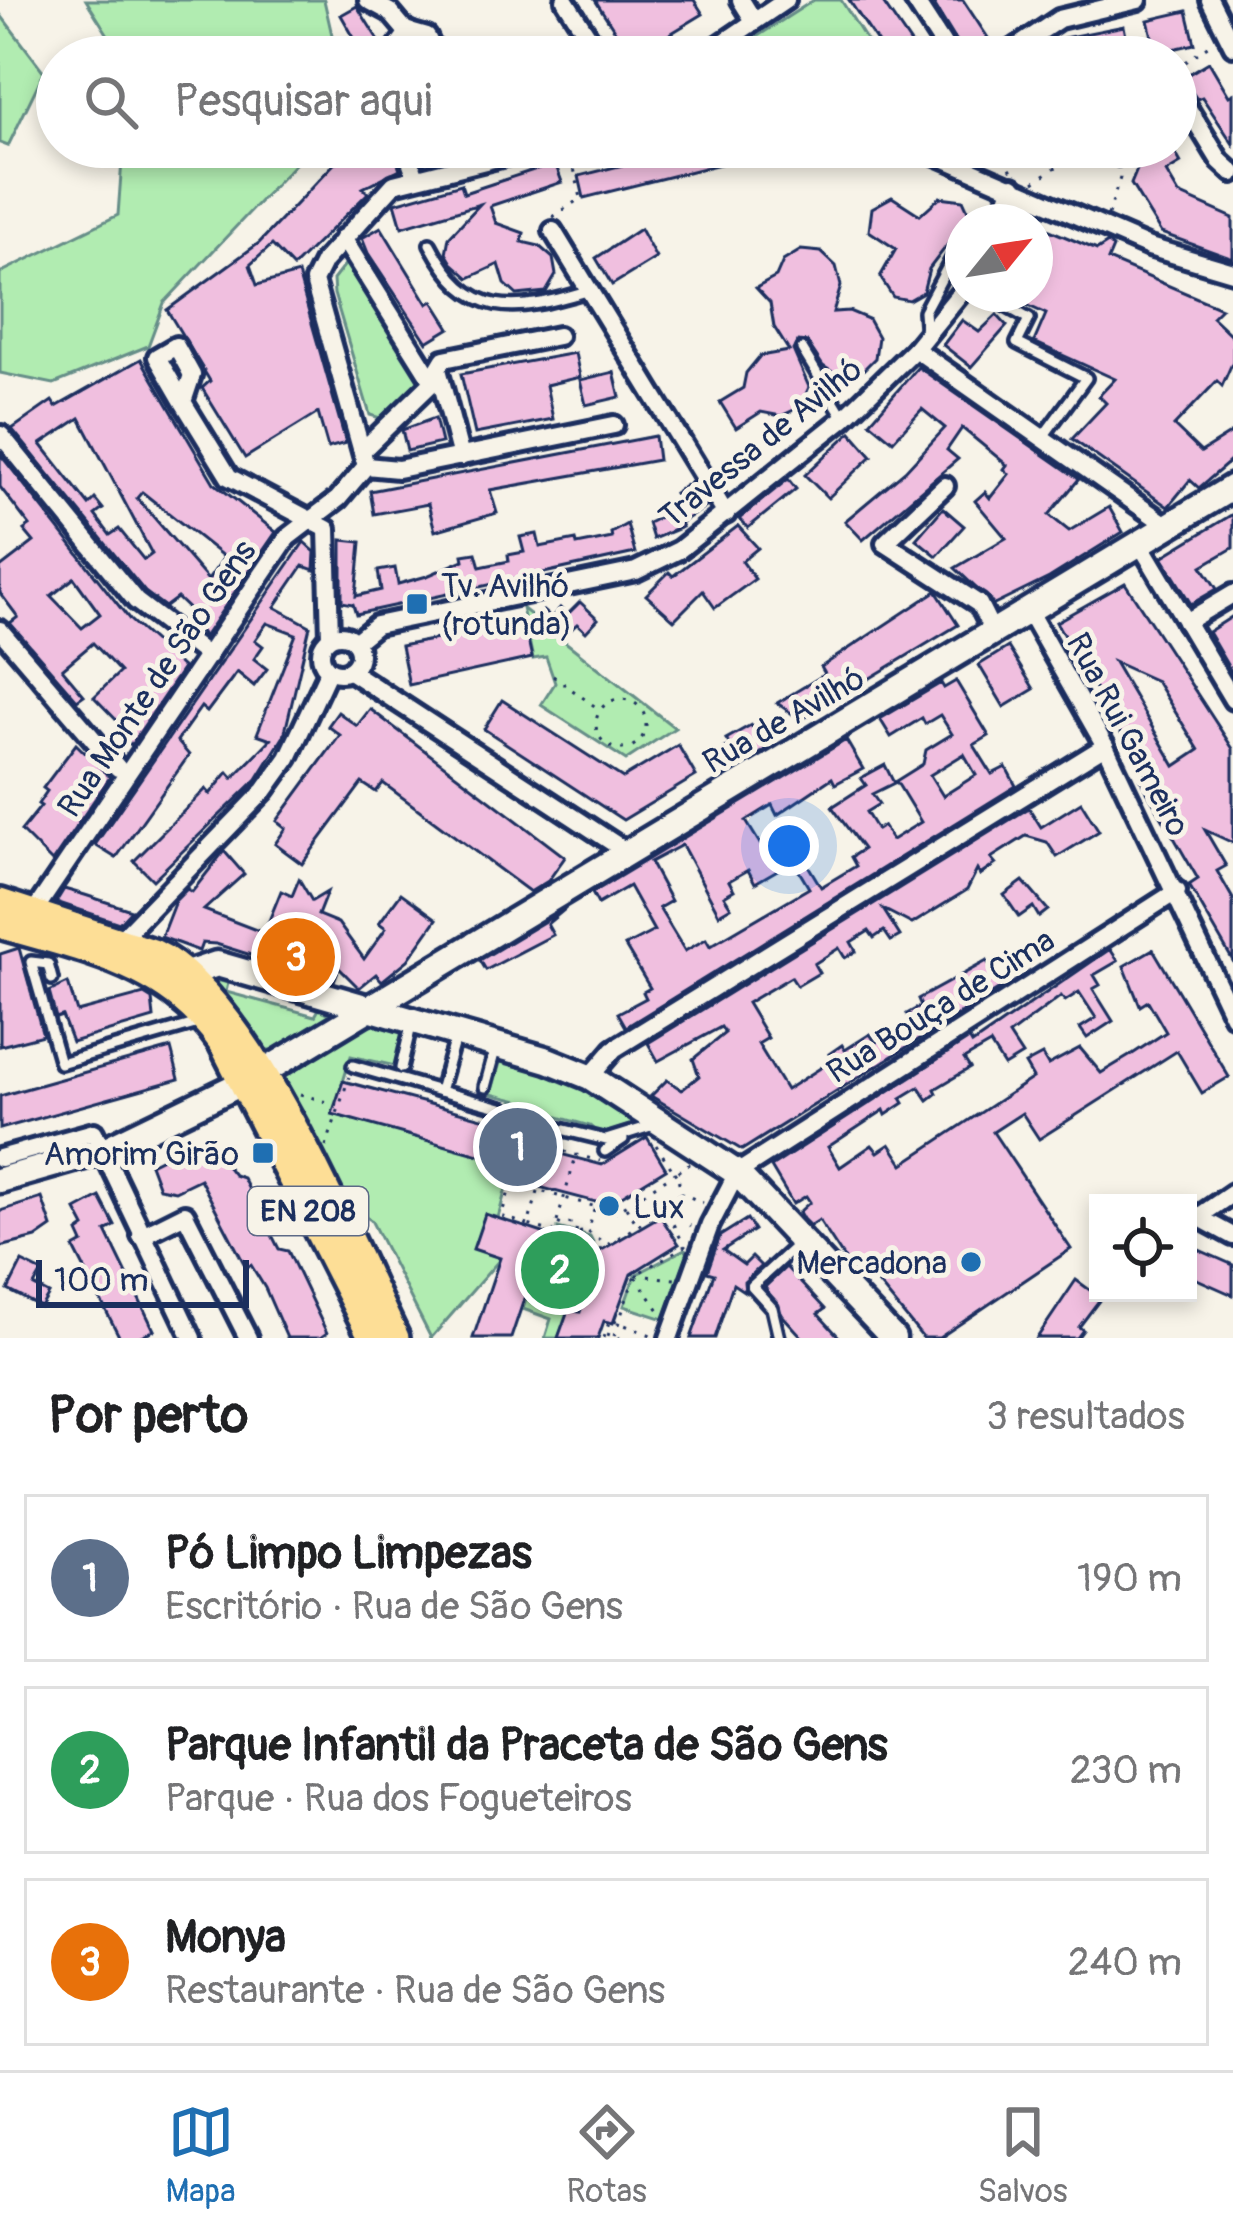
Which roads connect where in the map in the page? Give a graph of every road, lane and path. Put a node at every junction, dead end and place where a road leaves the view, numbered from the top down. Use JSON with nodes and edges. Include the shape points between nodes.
{"nodes":[{"id":1,"x":368,"y":0,"type":"edge"},
{"id":2,"x":565,"y":0,"type":"edge"},
{"id":3,"x":741,"y":0,"type":"edge"},
{"id":4,"x":786,"y":0,"type":"edge"},
{"id":5,"x":914,"y":0,"type":"edge"},
{"id":6,"x":1138,"y":0,"type":"edge"},
{"id":7,"x":1210,"y":0,"type":"edge"},
{"id":8,"x":754,"y":21,"type":"junction"},
{"id":9,"x":409,"y":31,"type":"junction"},
{"id":10,"x":405,"y":36,"type":"edge"},
{"id":11,"x":424,"y":36,"type":"edge"},
{"id":12,"x":588,"y":36,"type":"edge"},
{"id":13,"x":732,"y":36,"type":"edge"},
{"id":14,"x":937,"y":36,"type":"edge"},
{"id":15,"x":1034,"y":36,"type":"edge"},
{"id":16,"x":1228,"y":39,"type":"edge"},
{"id":17,"x":1197,"y":57,"type":"edge"},
{"id":18,"x":1197,"y":123,"type":"edge"},
{"id":19,"x":413,"y":168,"type":"edge"},
{"id":20,"x":454,"y":168,"type":"edge"},
{"id":21,"x":574,"y":168,"type":"edge"},
{"id":22,"x":975,"y":168,"type":"edge"},
{"id":23,"x":1011,"y":168,"type":"edge"},
{"id":24,"x":1052,"y":168,"type":"edge"},
{"id":25,"x":1119,"y":169,"type":"edge"},
{"id":26,"x":1233,"y":173,"type":"edge"},
{"id":27,"x":416,"y":177,"type":"junction"},
{"id":28,"x":1023,"y":186,"type":"junction"},
{"id":29,"x":1011,"y":204,"type":"edge"},
{"id":30,"x":1104,"y":227,"type":"junction"},
{"id":31,"x":554,"y":231,"type":"joint"},
{"id":32,"x":343,"y":238,"type":"junction"},
{"id":33,"x":430,"y":244,"type":"dead end"},
{"id":34,"x":945,"y":272,"type":"edge"},
{"id":35,"x":1233,"y":272,"type":"edge"},
{"id":36,"x":587,"y":291,"type":"junction"},
{"id":37,"x":945,"y":312,"type":"edge"},
{"id":38,"x":1017,"y":312,"type":"edge"},
{"id":39,"x":558,"y":336,"type":"dead end"},
{"id":40,"x":920,"y":342,"type":"junction"},
{"id":41,"x":802,"y":349,"type":"dead end"},
{"id":42,"x":438,"y":384,"type":"junction"},
{"id":43,"x":183,"y":402,"type":"dead end"},
{"id":44,"x":844,"y":418,"type":"junction"},
{"id":45,"x":614,"y":425,"type":"dead end"},
{"id":46,"x":1,"y":435,"type":"edge"},
{"id":47,"x":1042,"y":438,"type":"junction"},
{"id":48,"x":365,"y":457,"type":"junction"},
{"id":49,"x":461,"y":457,"type":"junction"},
{"id":50,"x":945,"y":486,"type":"dead end"},
{"id":51,"x":1233,"y":487,"type":"edge"},
{"id":52,"x":727,"y":514,"type":"junction"},
{"id":53,"x":311,"y":521,"type":"junction"},
{"id":54,"x":1168,"y":526,"type":"junction"},
{"id":55,"x":1140,"y":544,"type":"junction"},
{"id":56,"x":1233,"y":594,"type":"edge"},
{"id":57,"x":1029,"y":612,"type":"junction"},
{"id":58,"x":1186,"y":622,"type":"junction"},
{"id":59,"x":0,"y":630,"type":"edge"},
{"id":60,"x":994,"y":634,"type":"junction"},
{"id":61,"x":330,"y":637,"type":"junction"},
{"id":62,"x":355,"y":642,"type":"junction"},
{"id":63,"x":208,"y":656,"type":"junction"},
{"id":64,"x":328,"y":670,"type":"junction"},
{"id":65,"x":350,"y":671,"type":"junction"},
{"id":66,"x":553,"y":676,"type":"dead end"},
{"id":67,"x":1233,"y":700,"type":"edge"},
{"id":68,"x":600,"y":710,"type":"junction"},
{"id":69,"x":1105,"y":746,"type":"junction"},
{"id":70,"x":118,"y":768,"type":"dead end"},
{"id":71,"x":624,"y":850,"type":"junction"},
{"id":72,"x":1177,"y":890,"type":"junction"},
{"id":73,"x":0,"y":903,"type":"edge"},
{"id":74,"x":33,"y":913,"type":"junction"},
{"id":75,"x":0,"y":924,"type":"edge"},
{"id":76,"x":114,"y":947,"type":"junction"},
{"id":77,"x":52,"y":979,"type":"dead end"},
{"id":78,"x":181,"y":981,"type":"junction"},
{"id":79,"x":367,"y":1010,"type":"junction"},
{"id":80,"x":1233,"y":1016,"type":"edge"},
{"id":81,"x":207,"y":1020,"type":"junction"},
{"id":82,"x":412,"y":1022,"type":"junction"},
{"id":83,"x":456,"y":1034,"type":"junction"},
{"id":84,"x":496,"y":1044,"type":"junction"},
{"id":85,"x":353,"y":1066,"type":"dead end"},
{"id":86,"x":401,"y":1067,"type":"dead end"},
{"id":87,"x":590,"y":1077,"type":"junction"},
{"id":88,"x":252,"y":1078,"type":"junction"},
{"id":89,"x":346,"y":1082,"type":"dead end"},
{"id":90,"x":485,"y":1087,"type":"dead end"},
{"id":91,"x":440,"y":1091,"type":"junction"},
{"id":92,"x":292,"y":1092,"type":"dead end"},
{"id":93,"x":339,"y":1105,"type":"junction"},
{"id":94,"x":505,"y":1109,"type":"dead end"},
{"id":95,"x":532,"y":1122,"type":"dead end"},
{"id":96,"x":506,"y":1123,"type":"dead end"},
{"id":97,"x":551,"y":1126,"type":"junction"},
{"id":98,"x":654,"y":1127,"type":"junction"},
{"id":99,"x":538,"y":1135,"type":"dead end"},
{"id":100,"x":627,"y":1136,"type":"junction"},
{"id":101,"x":102,"y":1151,"type":"junction"},
{"id":102,"x":610,"y":1152,"type":"joint"},
{"id":103,"x":324,"y":1154,"type":"dead end"},
{"id":104,"x":576,"y":1155,"type":"junction"},
{"id":105,"x":0,"y":1158,"type":"edge"},
{"id":106,"x":696,"y":1158,"type":"dead end"},
{"id":107,"x":676,"y":1173,"type":"junction"},
{"id":108,"x":737,"y":1173,"type":"junction"},
{"id":109,"x":0,"y":1180,"type":"edge"},
{"id":110,"x":653,"y":1187,"type":"junction"},
{"id":111,"x":538,"y":1192,"type":"junction"},
{"id":112,"x":1233,"y":1192,"type":"edge"},
{"id":113,"x":681,"y":1193,"type":"junction"},
{"id":114,"x":564,"y":1199,"type":"junction"},
{"id":115,"x":704,"y":1203,"type":"dead end"},
{"id":116,"x":625,"y":1206,"type":"junction"},
{"id":117,"x":595,"y":1208,"type":"junction"},
{"id":118,"x":664,"y":1208,"type":"junction"},
{"id":119,"x":556,"y":1223,"type":"junction"},
{"id":120,"x":528,"y":1225,"type":"junction"},
{"id":121,"x":637,"y":1225,"type":"junction"},
{"id":122,"x":694,"y":1229,"type":"dead end"},
{"id":123,"x":554,"y":1232,"type":"junction"},
{"id":124,"x":588,"y":1232,"type":"junction"},
{"id":125,"x":141,"y":1236,"type":"junction"},
{"id":126,"x":1233,"y":1236,"type":"edge"},
{"id":127,"x":800,"y":1242,"type":"junction"},
{"id":128,"x":607,"y":1245,"type":"junction"},
{"id":129,"x":554,"y":1251,"type":"dead end"},
{"id":130,"x":578,"y":1264,"type":"dead end"},
{"id":131,"x":589,"y":1270,"type":"junction"},
{"id":132,"x":635,"y":1275,"type":"junction"},
{"id":133,"x":679,"y":1279,"type":"dead end"},
{"id":134,"x":580,"y":1311,"type":"dead end"},
{"id":135,"x":664,"y":1319,"type":"dead end"},
{"id":136,"x":614,"y":1322,"type":"junction"},
{"id":137,"x":604,"y":1335,"type":"edge"},
{"id":138,"x":660,"y":1336,"type":"edge"},
{"id":139,"x":617,"y":1337,"type":"edge"},
{"id":140,"x":192,"y":1338,"type":"edge"},
{"id":141,"x":248,"y":1338,"type":"edge"},
{"id":142,"x":373,"y":1338,"type":"edge"},
{"id":143,"x":395,"y":1338,"type":"edge"},
{"id":144,"x":779,"y":1338,"type":"edge"},
{"id":145,"x":893,"y":1338,"type":"edge"}],
"edges":[{"from":1,"to":9,"type":"street"},
{"from":2,"to":12,"type":"street"},
{"from":3,"to":8,"type":"street"},
{"from":4,"to":8,"type":"street"},
{"from":5,"to":14,"type":"street"},
{"from":6,"to":15,"type":"street","via":[[1059,20]]},
{"from":7,"to":16,"type":"street"},
{"from":8,"to":13,"type":"street"},
{"from":9,"to":10,"type":"street"},
{"from":9,"to":11,"type":"street"},
{"from":16,"to":17,"type":"path"},
{"from":18,"to":26,"type":"street"},
{"from":19,"to":27,"type":"street"},
{"from":20,"to":27,"type":"street"},
{"from":21,"to":31,"type":"path","via":[[581,198],[553,213]]},
{"from":22,"to":28,"type":"street"},
{"from":23,"to":28,"type":"path"},
{"from":24,"to":28,"type":"path"},
{"from":25,"to":30,"type":"path"},
{"from":27,"to":32,"type":"street","via":[[394,184]]},
{"from":28,"to":29,"type":"street"},
{"from":28,"to":30,"type":"street"},
{"from":30,"to":35,"type":"street"},
{"from":31,"to":36,"type":"street"},
{"from":32,"to":42,"type":"street"},
{"from":32,"to":48,"type":"street","via":[[314,281]]},
{"from":33,"to":36,"type":"lane","via":[[458,289],[503,307]]},
{"from":34,"to":40,"type":"lane","via":[[924,311]]},
{"from":36,"to":52,"type":"street"},
{"from":37,"to":40,"type":"street","name":"Travessa de Avilhó"},
{"from":38,"to":47,"type":"lane","via":[[1029,319],[1017,343],[1086,378]]},
{"from":39,"to":42,"type":"street","name":"Rua Monte de São Gens","via":[[444,359]]},
{"from":40,"to":44,"type":"street","name":"Travessa de Avilhó"},
{"from":40,"to":47,"type":"street"},
{"from":41,"to":44,"type":"lane"},
{"from":42,"to":48,"type":"street","name":"Rua Monte de São Gens"},
{"from":42,"to":49,"type":"street"},
{"from":43,"to":53,"type":"street","via":[[229,477]]},
{"from":44,"to":52,"type":"street","name":"Travessa de Avilhó"},
{"from":45,"to":49,"type":"street"},
{"from":46,"to":63,"type":"street","via":[[136,601]]},
{"from":47,"to":54,"type":"street"},
{"from":48,"to":49,"type":"street","via":[[398,469]]},
{"from":48,"to":53,"type":"street","name":"Rua Monte de São Gens","via":[[354,483]]},
{"from":50,"to":60,"type":"street","via":[[885,543],[979,604]]},
{"from":51,"to":54,"type":"street","name":"Rua de Avilhó"},
{"from":52,"to":62,"type":"street","name":"Travessa de Avilhó","via":[[636,571],[391,621]]},
{"from":53,"to":61,"type":"street","via":[[326,530],[330,548]]},
{"from":53,"to":63,"type":"street","name":"Rua Monte de São Gens","via":[[287,538]]},
{"from":54,"to":55,"type":"street","name":"Rua de Avilhó"},
{"from":55,"to":57,"type":"street","name":"Rua de Avilhó"},
{"from":55,"to":58,"type":"street"},
{"from":56,"to":58,"type":"street"},
{"from":57,"to":60,"type":"street","name":"Rua de Avilhó"},
{"from":57,"to":69,"type":"street","name":"Rua Rui Gameiro"},
{"from":58,"to":67,"type":"street"},
{"from":59,"to":70,"type":"street"},
{"from":60,"to":71,"type":"street","name":"Rua de Avilhó"},
{"from":61,"to":62,"type":"street"},
{"from":61,"to":64,"type":"street","via":[[321,653]]},
{"from":62,"to":65,"type":"street","via":[[359,658]]},
{"from":63,"to":74,"type":"street","name":"Rua Monte de São Gens"},
{"from":64,"to":65,"type":"street"},
{"from":64,"to":76,"type":"street","via":[[265,790]]},
{"from":65,"to":71,"type":"street"},
{"from":66,"to":68,"type":"path"},
{"from":68,"to":68,"type":"path","via":[[603,742],[618,749],[641,740],[645,717],[636,704],[621,699]]},
{"from":69,"to":72,"type":"street","name":"Rua Rui Gameiro"},
{"from":69,"to":87,"type":"street","via":[[614,1049]]},
{"from":71,"to":79,"type":"street","name":"Rua de Avilhó"},
{"from":72,"to":80,"type":"street","name":"Rua Rui Gameiro"},
{"from":72,"to":108,"type":"street","name":"Rua Bouça de Cima"},
{"from":73,"to":74,"type":"main road","number":"EN 208"},
{"from":74,"to":76,"type":"main road","number":"EN 208"},
{"from":75,"to":76,"type":"main road","number":"EN 208"},
{"from":76,"to":78,"type":"main road","number":"EN 208"},
{"from":77,"to":81,"type":"lane","via":[[48,964],[31,962],[60,1063]]},
{"from":78,"to":79,"type":"street","number":"EN 208","via":[[217,964]]},
{"from":78,"to":81,"type":"main road","number":"EN 208"},
{"from":78,"to":88,"type":"main road","number":"EN 208","via":[[218,1004]]},
{"from":79,"to":82,"type":"street","number":"EN 208"},
{"from":79,"to":88,"type":"street","name":"Rua de Avilhó"},
{"from":81,"to":88,"type":"main road","number":"EN 208"},
{"from":82,"to":83,"type":"street","number":"EN 208"},
{"from":82,"to":86,"type":"lane"},
{"from":83,"to":84,"type":"street","number":"EN 208"},
{"from":83,"to":91,"type":"lane"},
{"from":84,"to":87,"type":"street","number":"EN 208"},
{"from":84,"to":90,"type":"lane"},
{"from":85,"to":91,"type":"lane"},
{"from":87,"to":98,"type":"street","number":"EN 208"},
{"from":88,"to":101,"type":"street","name":"Rua de Avilhó"},
{"from":88,"to":142,"type":"main road","number":"EN 208"},
{"from":88,"to":143,"type":"main road","number":"EN 208"},
{"from":89,"to":93,"type":"path"},
{"from":91,"to":94,"type":"lane"},
{"from":92,"to":93,"type":"path"},
{"from":93,"to":103,"type":"path"},
{"from":95,"to":97,"type":"lane"},
{"from":96,"to":104,"type":"path","via":[[515,1139]]},
{"from":97,"to":99,"type":"lane"},
{"from":97,"to":100,"type":"lane","via":[[600,1139]]},
{"from":98,"to":100,"type":"lane"},
{"from":98,"to":107,"type":"path"},
{"from":98,"to":108,"type":"street","number":"EN 208"},
{"from":100,"to":102,"type":"lane"},
{"from":101,"to":105,"type":"street","via":[[94,1132]]},
{"from":101,"to":109,"type":"street","name":"Rua de Avilhó"},
{"from":101,"to":125,"type":"street"},
{"from":102,"to":104,"type":"path","via":[[601,1162]]},
{"from":104,"to":114,"type":"path"},
{"from":106,"to":107,"type":"path"},
{"from":107,"to":110,"type":"path"},
{"from":107,"to":113,"type":"path"},
{"from":108,"to":127,"type":"street","number":"EN 208"},
{"from":108,"to":138,"type":"street"},
{"from":110,"to":116,"type":"path"},
{"from":110,"to":118,"type":"path"},
{"from":111,"to":114,"type":"path"},
{"from":111,"to":120,"type":"path"},
{"from":111,"to":120,"type":"path","via":[[512,1183],[501,1216]]},
{"from":112,"to":126,"type":"street","via":[[1198,1217]]},
{"from":113,"to":115,"type":"path"},
{"from":113,"to":118,"type":"path"},
{"from":114,"to":117,"type":"path"},
{"from":114,"to":119,"type":"path"},
{"from":116,"to":117,"type":"path"},
{"from":116,"to":121,"type":"path"},
{"from":117,"to":124,"type":"path"},
{"from":118,"to":121,"type":"path"},
{"from":118,"to":122,"type":"path"},
{"from":118,"to":132,"type":"path","via":[[685,1246]]},
{"from":119,"to":123,"type":"path"},
{"from":119,"to":124,"type":"path"},
{"from":120,"to":123,"type":"path"},
{"from":121,"to":128,"type":"path"},
{"from":123,"to":129,"type":"path"},
{"from":124,"to":128,"type":"path"},
{"from":125,"to":140,"type":"street"},
{"from":125,"to":141,"type":"street","via":[[185,1214]]},
{"from":127,"to":144,"type":"lane","via":[[752,1286],[772,1308]]},
{"from":127,"to":145,"type":"street","number":"EN 208"},
{"from":128,"to":131,"type":"path"},
{"from":130,"to":131,"type":"path"},
{"from":131,"to":134,"type":"path"},
{"from":132,"to":133,"type":"path"},
{"from":132,"to":135,"type":"path"},
{"from":132,"to":136,"type":"path"},
{"from":136,"to":137,"type":"path"},
{"from":136,"to":138,"type":"path"},
{"from":136,"to":139,"type":"path"},
{"from":137,"to":139,"type":"path"}]}
